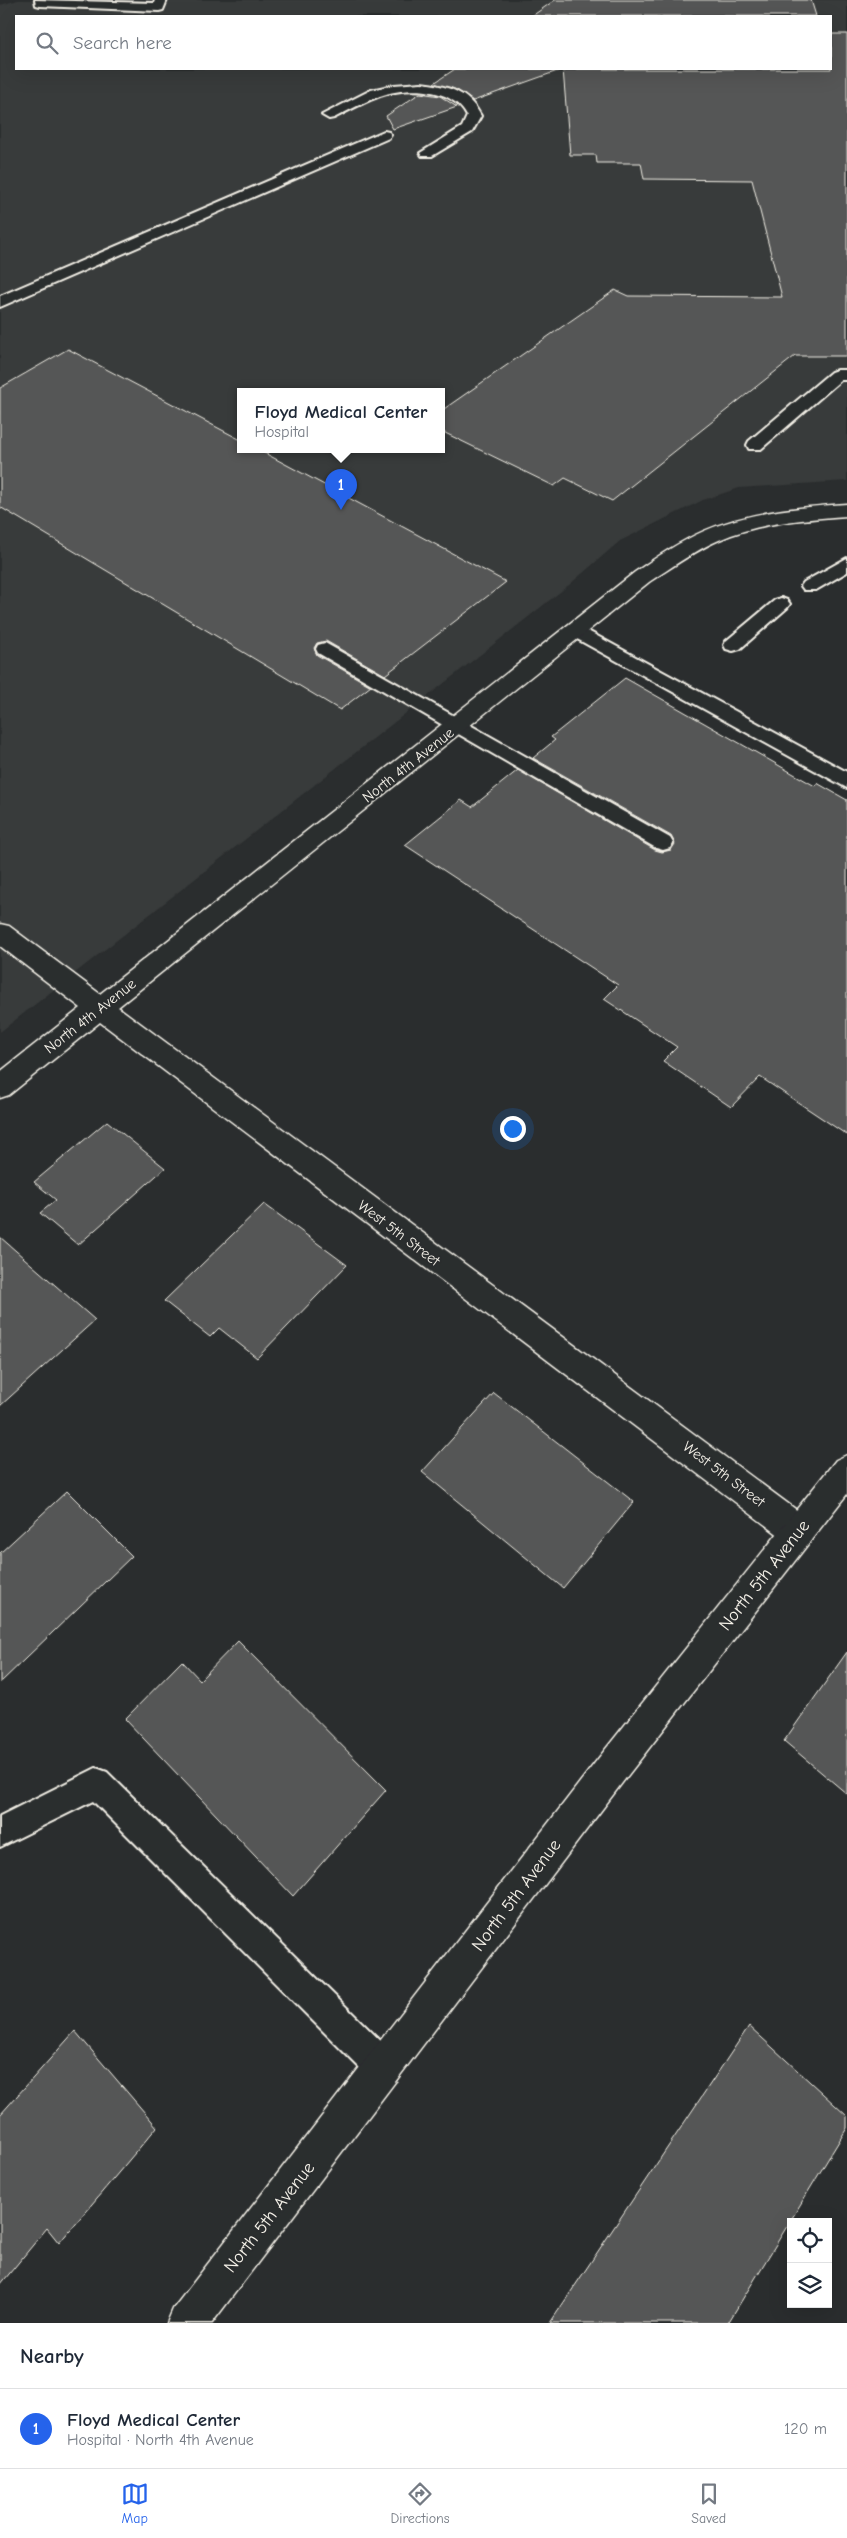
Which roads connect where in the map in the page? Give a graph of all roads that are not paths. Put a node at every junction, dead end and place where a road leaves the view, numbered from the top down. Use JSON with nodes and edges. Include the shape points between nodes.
{"nodes":[{"id":1,"x":161,"y":0,"type":"edge"},
{"id":2,"x":40,"y":2,"type":"dead end"},
{"id":3,"x":329,"y":114,"type":"dead end"},
{"id":4,"x":384,"y":135,"type":"dead end"},
{"id":5,"x":427,"y":152,"type":"dead end"},
{"id":6,"x":0,"y":302,"type":"edge"},
{"id":7,"x":847,"y":375,"type":"edge"},
{"id":8,"x":755,"y":445,"type":"dead end"},
{"id":9,"x":847,"y":510,"type":"edge"},
{"id":10,"x":847,"y":564,"type":"edge"},
{"id":11,"x":810,"y":586,"type":"dead end"},
{"id":12,"x":781,"y":604,"type":"dead end"},
{"id":13,"x":574,"y":630,"type":"junction"},
{"id":14,"x":733,"y":645,"type":"dead end"},
{"id":15,"x":325,"y":649,"type":"dead end"},
{"id":16,"x":457,"y":726,"type":"junction"},
{"id":17,"x":847,"y":781,"type":"edge"},
{"id":18,"x":663,"y":843,"type":"dead end"},
{"id":19,"x":0,"y":933,"type":"edge"},
{"id":20,"x":99,"y":1009,"type":"junction"},
{"id":21,"x":0,"y":1087,"type":"edge"},
{"id":22,"x":847,"y":1470,"type":"edge"},
{"id":23,"x":799,"y":1530,"type":"junction"},
{"id":24,"x":0,"y":1832,"type":"edge"},
{"id":25,"x":384,"y":2068,"type":"junction"},
{"id":26,"x":187,"y":2323,"type":"edge"}],
"edges":[{"from":1,"to":2,"type":"lane","via":[[158,7]]},
{"from":3,"to":5,"type":"lane","via":[[375,93],[396,88],[433,88],[450,92],[466,101],[474,116],[467,129]]},
{"from":4,"to":6,"type":"lane"},
{"from":7,"to":8,"type":"lane","via":[[837,375]]},
{"from":9,"to":13,"type":"street","name":"North 4th Avenue","via":[[820,511],[741,526],[699,541],[642,577]]},
{"from":10,"to":11,"type":"lane"},
{"from":12,"to":14,"type":"lane"},
{"from":13,"to":16,"type":"street","name":"North 4th Avenue"},
{"from":13,"to":17,"type":"lane"},
{"from":15,"to":16,"type":"lane"},
{"from":16,"to":18,"type":"lane"},
{"from":16,"to":20,"type":"street","name":"North 4th Avenue"},
{"from":19,"to":20,"type":"street","name":"West 5th Street"},
{"from":20,"to":21,"type":"street","name":"North 4th Avenue"},
{"from":20,"to":23,"type":"street","name":"West 5th Street"},
{"from":22,"to":23,"type":"street","name":"North 5th Avenue"},
{"from":23,"to":25,"type":"street","name":"North 5th Avenue","via":[[613,1766]]},
{"from":24,"to":25,"type":"lane","via":[[96,1783]]},
{"from":25,"to":26,"type":"street","name":"North 5th Avenue"}]}
